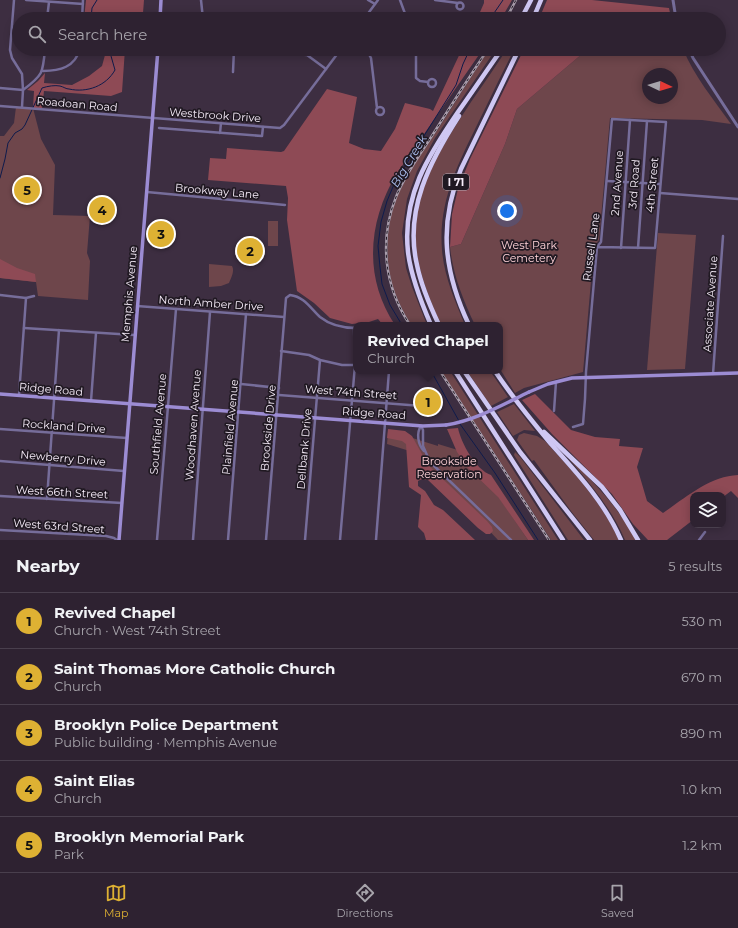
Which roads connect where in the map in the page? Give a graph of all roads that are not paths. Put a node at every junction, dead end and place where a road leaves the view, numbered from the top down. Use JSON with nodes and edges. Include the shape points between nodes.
{"nodes":[{"id":1,"x":14,"y":0,"type":"edge"},
{"id":2,"x":26,"y":0,"type":"edge"},
{"id":3,"x":83,"y":0,"type":"edge"},
{"id":4,"x":161,"y":0,"type":"edge"},
{"id":5,"x":201,"y":0,"type":"edge"},
{"id":6,"x":368,"y":0,"type":"edge"},
{"id":7,"x":378,"y":0,"type":"edge"},
{"id":8,"x":400,"y":0,"type":"edge"},
{"id":9,"x":435,"y":0,"type":"edge"},
{"id":10,"x":532,"y":0,"type":"edge"},
{"id":11,"x":542,"y":0,"type":"edge"},
{"id":12,"x":672,"y":0,"type":"edge"},
{"id":13,"x":49,"y":1,"type":"edge"},
{"id":14,"x":458,"y":3,"type":"dead end"},
{"id":15,"x":83,"y":4,"type":"junction"},
{"id":16,"x":375,"y":4,"type":"junction"},
{"id":17,"x":13,"y":12,"type":"edge"},
{"id":18,"x":48,"y":12,"type":"edge"},
{"id":19,"x":82,"y":12,"type":"edge"},
{"id":20,"x":160,"y":12,"type":"edge"},
{"id":21,"x":202,"y":12,"type":"edge"},
{"id":22,"x":369,"y":12,"type":"edge"},
{"id":23,"x":404,"y":12,"type":"edge"},
{"id":24,"x":525,"y":12,"type":"edge"},
{"id":25,"x":536,"y":12,"type":"edge"},
{"id":26,"x":675,"y":12,"type":"edge"},
{"id":27,"x":12,"y":25,"type":"edge"},
{"id":28,"x":44,"y":56,"type":"edge"},
{"id":29,"x":77,"y":56,"type":"edge"},
{"id":30,"x":157,"y":56,"type":"edge"},
{"id":31,"x":235,"y":56,"type":"edge"},
{"id":32,"x":308,"y":56,"type":"edge"},
{"id":33,"x":336,"y":56,"type":"edge"},
{"id":34,"x":370,"y":56,"type":"edge"},
{"id":35,"x":416,"y":56,"type":"edge"},
{"id":36,"x":497,"y":56,"type":"edge"},
{"id":37,"x":516,"y":56,"type":"edge"},
{"id":38,"x":692,"y":56,"type":"edge"},
{"id":39,"x":326,"y":69,"type":"junction"},
{"id":40,"x":43,"y":71,"type":"junction"},
{"id":41,"x":232,"y":72,"type":"dead end"},
{"id":42,"x":428,"y":82,"type":"dead end"},
{"id":43,"x":479,"y":82,"type":"junction"},
{"id":44,"x":0,"y":88,"type":"edge"},
{"id":45,"x":23,"y":90,"type":"junction"},
{"id":46,"x":0,"y":106,"type":"edge"},
{"id":47,"x":22,"y":107,"type":"junction"},
{"id":48,"x":377,"y":108,"type":"dead end"},
{"id":49,"x":153,"y":118,"type":"junction"},
{"id":50,"x":630,"y":120,"type":"junction"},
{"id":51,"x":647,"y":121,"type":"junction"},
{"id":52,"x":221,"y":124,"type":"junction"},
{"id":53,"x":263,"y":127,"type":"junction"},
{"id":54,"x":738,"y":127,"type":"edge"},
{"id":55,"x":159,"y":128,"type":"dead end"},
{"id":56,"x":220,"y":133,"type":"junction"},
{"id":57,"x":607,"y":181,"type":"junction"},
{"id":58,"x":626,"y":182,"type":"junction"},
{"id":59,"x":642,"y":183,"type":"junction"},
{"id":60,"x":660,"y":184,"type":"junction"},
{"id":61,"x":147,"y":192,"type":"junction"},
{"id":62,"x":660,"y":193,"type":"junction"},
{"id":63,"x":738,"y":199,"type":"edge"},
{"id":64,"x":285,"y":205,"type":"dead end"},
{"id":65,"x":723,"y":236,"type":"dead end"},
{"id":66,"x":598,"y":247,"type":"junction"},
{"id":67,"x":621,"y":248,"type":"junction"},
{"id":68,"x":638,"y":248,"type":"junction"},
{"id":69,"x":0,"y":296,"type":"edge"},
{"id":70,"x":34,"y":296,"type":"dead end"},
{"id":71,"x":26,"y":298,"type":"junction"},
{"id":72,"x":137,"y":306,"type":"junction"},
{"id":73,"x":176,"y":309,"type":"junction"},
{"id":74,"x":210,"y":312,"type":"junction"},
{"id":75,"x":246,"y":314,"type":"junction"},
{"id":76,"x":284,"y":317,"type":"junction"},
{"id":77,"x":431,"y":322,"type":"edge"},
{"id":78,"x":437,"y":322,"type":"edge"},
{"id":79,"x":468,"y":322,"type":"edge"},
{"id":80,"x":24,"y":328,"type":"junction"},
{"id":81,"x":353,"y":328,"type":"edge"},
{"id":82,"x":59,"y":330,"type":"junction"},
{"id":83,"x":96,"y":333,"type":"junction"},
{"id":84,"x":134,"y":335,"type":"junction"},
{"id":85,"x":281,"y":351,"type":"junction"},
{"id":86,"x":320,"y":360,"type":"junction"},
{"id":87,"x":353,"y":365,"type":"edge"},
{"id":88,"x":738,"y":373,"type":"edge"},
{"id":89,"x":354,"y":374,"type":"edge"},
{"id":90,"x":389,"y":374,"type":"edge"},
{"id":91,"x":457,"y":374,"type":"edge"},
{"id":92,"x":466,"y":374,"type":"edge"},
{"id":93,"x":497,"y":374,"type":"edge"},
{"id":94,"x":713,"y":374,"type":"junction"},
{"id":95,"x":586,"y":377,"type":"junction"},
{"id":96,"x":556,"y":382,"type":"junction"},
{"id":97,"x":241,"y":384,"type":"junction"},
{"id":98,"x":280,"y":388,"type":"junction"},
{"id":99,"x":0,"y":394,"type":"edge"},
{"id":100,"x":19,"y":395,"type":"junction"},
{"id":101,"x":279,"y":395,"type":"junction"},
{"id":102,"x":316,"y":397,"type":"junction"},
{"id":103,"x":55,"y":399,"type":"junction"},
{"id":104,"x":352,"y":400,"type":"junction"},
{"id":105,"x":91,"y":401,"type":"junction"},
{"id":106,"x":387,"y":403,"type":"junction"},
{"id":107,"x":129,"y":404,"type":"junction"},
{"id":108,"x":422,"y":406,"type":"dead end"},
{"id":109,"x":520,"y":406,"type":"junction"},
{"id":110,"x":167,"y":407,"type":"junction"},
{"id":111,"x":203,"y":409,"type":"junction"},
{"id":112,"x":554,"y":411,"type":"dead end"},
{"id":113,"x":239,"y":412,"type":"junction"},
{"id":114,"x":277,"y":415,"type":"junction"},
{"id":115,"x":314,"y":418,"type":"junction"},
{"id":116,"x":350,"y":420,"type":"junction"},
{"id":117,"x":385,"y":423,"type":"junction"},
{"id":118,"x":421,"y":426,"type":"junction"},
{"id":119,"x":573,"y":427,"type":"dead end"},
{"id":120,"x":0,"y":429,"type":"edge"},
{"id":121,"x":52,"y":433,"type":"junction"},
{"id":122,"x":127,"y":438,"type":"junction"},
{"id":123,"x":0,"y":461,"type":"edge"},
{"id":124,"x":50,"y":465,"type":"junction"},
{"id":125,"x":124,"y":471,"type":"junction"},
{"id":126,"x":0,"y":496,"type":"edge"},
{"id":127,"x":47,"y":498,"type":"junction"},
{"id":128,"x":122,"y":503,"type":"junction"},
{"id":129,"x":0,"y":530,"type":"edge"},
{"id":130,"x":705,"y":532,"type":"dead end"},
{"id":131,"x":118,"y":540,"type":"edge"},
{"id":132,"x":157,"y":540,"type":"edge"},
{"id":133,"x":193,"y":540,"type":"edge"},
{"id":134,"x":228,"y":540,"type":"edge"},
{"id":135,"x":266,"y":540,"type":"edge"},
{"id":136,"x":305,"y":540,"type":"edge"},
{"id":137,"x":340,"y":540,"type":"edge"},
{"id":138,"x":376,"y":540,"type":"edge"},
{"id":139,"x":511,"y":540,"type":"edge"},
{"id":140,"x":563,"y":540,"type":"edge"},
{"id":141,"x":590,"y":540,"type":"edge"},
{"id":142,"x":621,"y":540,"type":"edge"},
{"id":143,"x":638,"y":540,"type":"edge"},
{"id":144,"x":699,"y":540,"type":"edge"}],
"edges":[{"from":1,"to":17,"type":"street"},
{"from":2,"to":13,"type":"street"},
{"from":3,"to":15,"type":"street"},
{"from":4,"to":20,"type":"main road"},
{"from":5,"to":21,"type":"street"},
{"from":6,"to":16,"type":"street"},
{"from":7,"to":16,"type":"street"},
{"from":8,"to":23,"type":"street"},
{"from":9,"to":14,"type":"street"},
{"from":10,"to":24,"type":"highway"},
{"from":11,"to":25,"type":"highway"},
{"from":12,"to":26,"type":"street"},
{"from":13,"to":15,"type":"street"},
{"from":13,"to":18,"type":"street"},
{"from":15,"to":19,"type":"street"},
{"from":16,"to":22,"type":"street"},
{"from":27,"to":45,"type":"street","via":[[10,50],[22,74]]},
{"from":28,"to":40,"type":"street"},
{"from":29,"to":40,"type":"street","via":[[68,66],[55,71]]},
{"from":30,"to":49,"type":"main road","name":"Memphis Avenue"},
{"from":31,"to":41,"type":"street"},
{"from":32,"to":39,"type":"street"},
{"from":33,"to":39,"type":"street"},
{"from":34,"to":48,"type":"street"},
{"from":35,"to":42,"type":"street","via":[[416,78]]},
{"from":36,"to":43,"type":"highway"},
{"from":37,"to":79,"type":"highway","number":"I 71","via":[[461,169],[448,212],[448,265]]},
{"from":38,"to":54,"type":"street"},
{"from":39,"to":53,"type":"street","name":"Westbrook Drive","via":[[284,125],[280,128]]},
{"from":40,"to":45,"type":"street"},
{"from":43,"to":77,"type":"highway","via":[[426,162],[410,204],[407,232],[409,260]]},
{"from":43,"to":78,"type":"highway","via":[[431,165],[416,210],[414,239],[417,265]]},
{"from":44,"to":45,"type":"street"},
{"from":45,"to":47,"type":"street"},
{"from":46,"to":47,"type":"street","name":"Roadoan Road"},
{"from":47,"to":49,"type":"street","name":"Roadoan Road"},
{"from":49,"to":52,"type":"street","name":"Westbrook Drive"},
{"from":49,"to":61,"type":"main road","name":"Memphis Avenue"},
{"from":50,"to":51,"type":"street"},
{"from":50,"to":57,"type":"street","name":"Russell Lane","via":[[612,119]]},
{"from":50,"to":58,"type":"street","name":"2nd Avenue"},
{"from":51,"to":59,"type":"street","name":"3rd Road"},
{"from":51,"to":60,"type":"street","name":"4th Street","via":[[666,122]]},
{"from":52,"to":53,"type":"street","name":"Westbrook Drive"},
{"from":52,"to":56,"type":"street"},
{"from":53,"to":56,"type":"street","via":[[262,136]]},
{"from":55,"to":56,"type":"street"},
{"from":57,"to":58,"type":"street"},
{"from":57,"to":66,"type":"street","name":"Russell Lane","via":[[601,242]]},
{"from":58,"to":59,"type":"street"},
{"from":58,"to":67,"type":"street","name":"2nd Avenue"},
{"from":59,"to":60,"type":"street"},
{"from":59,"to":68,"type":"street","name":"3rd Road"},
{"from":60,"to":62,"type":"street","name":"4th Street"},
{"from":61,"to":64,"type":"street","name":"Brookway Lane"},
{"from":61,"to":72,"type":"main road","name":"Memphis Avenue"},
{"from":62,"to":63,"type":"street"},
{"from":62,"to":68,"type":"street","name":"4th Street","via":[[655,248]]},
{"from":65,"to":94,"type":"street","name":"Associate Avenue"},
{"from":66,"to":67,"type":"street"},
{"from":66,"to":95,"type":"street","name":"Russell Lane"},
{"from":67,"to":68,"type":"street"},
{"from":69,"to":71,"type":"street"},
{"from":70,"to":71,"type":"street"},
{"from":71,"to":80,"type":"street"},
{"from":72,"to":73,"type":"street","name":"North Amber Drive"},
{"from":72,"to":84,"type":"main road","name":"Memphis Avenue"},
{"from":73,"to":74,"type":"street","name":"North Amber Drive"},
{"from":73,"to":110,"type":"street","name":"Southfield Avenue"},
{"from":74,"to":75,"type":"street","name":"North Amber Drive"},
{"from":74,"to":111,"type":"street","name":"Woodhaven Avenue"},
{"from":75,"to":76,"type":"street","name":"North Amber Drive"},
{"from":75,"to":97,"type":"street","name":"Plainfield Avenue"},
{"from":76,"to":81,"type":"street","name":"Brookside Drive","via":[[286,298],[293,296],[302,299],[321,318],[330,323]]},
{"from":76,"to":85,"type":"street","name":"Brookside Drive"},
{"from":80,"to":82,"type":"street"},
{"from":80,"to":100,"type":"street"},
{"from":82,"to":83,"type":"street"},
{"from":82,"to":103,"type":"street"},
{"from":83,"to":84,"type":"street"},
{"from":83,"to":105,"type":"street"},
{"from":84,"to":107,"type":"main road","name":"Memphis Avenue"},
{"from":85,"to":86,"type":"street","via":[[309,355]]},
{"from":85,"to":98,"type":"street","name":"Brookside Drive"},
{"from":86,"to":87,"type":"street"},
{"from":86,"to":102,"type":"street","name":"Dellbank Drive"},
{"from":88,"to":94,"type":"main road","name":"Ridge Road"},
{"from":89,"to":104,"type":"street"},
{"from":90,"to":106,"type":"street"},
{"from":91,"to":140,"type":"highway"},
{"from":92,"to":141,"type":"highway","via":[[520,452]]},
{"from":93,"to":109,"type":"highway"},
{"from":94,"to":95,"type":"main road","name":"Ridge Road"},
{"from":95,"to":96,"type":"main road","name":"Ridge Road"},
{"from":95,"to":119,"type":"street","name":"Russell Lane","via":[[582,424]]},
{"from":96,"to":112,"type":"street"},
{"from":96,"to":118,"type":"main road","name":"Ridge Road","bridge":true,"via":[[468,420],[446,425]]},
{"from":97,"to":98,"type":"street"},
{"from":97,"to":113,"type":"street","name":"Plainfield Avenue"},
{"from":98,"to":101,"type":"street","name":"Brookside Drive"},
{"from":99,"to":100,"type":"main road","name":"Ridge Road"},
{"from":100,"to":103,"type":"main road","name":"Ridge Road"},
{"from":101,"to":102,"type":"street","name":"West 74th Street"},
{"from":101,"to":114,"type":"street","name":"Brookside Drive"},
{"from":102,"to":104,"type":"street","name":"West 74th Street"},
{"from":102,"to":115,"type":"street","name":"Dellbank Drive"},
{"from":103,"to":105,"type":"main road","name":"Ridge Road"},
{"from":103,"to":121,"type":"street"},
{"from":104,"to":106,"type":"street","name":"West 74th Street"},
{"from":104,"to":116,"type":"street"},
{"from":105,"to":107,"type":"main road","name":"Ridge Road"},
{"from":106,"to":108,"type":"street","name":"West 74th Street"},
{"from":106,"to":117,"type":"street"},
{"from":107,"to":110,"type":"main road","name":"Ridge Road"},
{"from":107,"to":122,"type":"main road","name":"Memphis Avenue"},
{"from":109,"to":142,"type":"highway","via":[[597,497]]},
{"from":109,"to":143,"type":"highway","via":[[602,488],[620,510]]},
{"from":110,"to":111,"type":"main road","name":"Ridge Road"},
{"from":110,"to":132,"type":"street","name":"Southfield Avenue"},
{"from":111,"to":113,"type":"main road","name":"Ridge Road"},
{"from":111,"to":133,"type":"street","name":"Woodhaven Avenue"},
{"from":113,"to":114,"type":"main road","name":"Ridge Road"},
{"from":113,"to":134,"type":"street","name":"Plainfield Avenue"},
{"from":114,"to":115,"type":"main road","name":"Ridge Road"},
{"from":114,"to":135,"type":"street","name":"Brookside Drive"},
{"from":115,"to":116,"type":"main road","name":"Ridge Road"},
{"from":115,"to":136,"type":"street","name":"Dellbank Drive"},
{"from":116,"to":117,"type":"main road","name":"Ridge Road"},
{"from":116,"to":137,"type":"street"},
{"from":117,"to":118,"type":"main road","name":"Ridge Road"},
{"from":117,"to":138,"type":"street"},
{"from":118,"to":139,"type":"street","via":[[425,452],[430,462]]},
{"from":120,"to":121,"type":"street","name":"Rockland Drive"},
{"from":121,"to":122,"type":"street","name":"Rockland Drive"},
{"from":121,"to":124,"type":"street"},
{"from":122,"to":125,"type":"main road","name":"Memphis Avenue"},
{"from":123,"to":124,"type":"street","name":"Newberry Drive"},
{"from":124,"to":125,"type":"street","name":"Newberry Drive"},
{"from":124,"to":127,"type":"street"},
{"from":125,"to":128,"type":"main road","name":"Memphis Avenue"},
{"from":126,"to":127,"type":"street","name":"West 66th Street"},
{"from":127,"to":128,"type":"street","name":"West 66th Street"},
{"from":128,"to":131,"type":"main road","name":"Memphis Avenue"},
{"from":129,"to":131,"type":"street","name":"West 63rd Street","via":[[106,536]]},
{"from":130,"to":144,"type":"street"}]}
